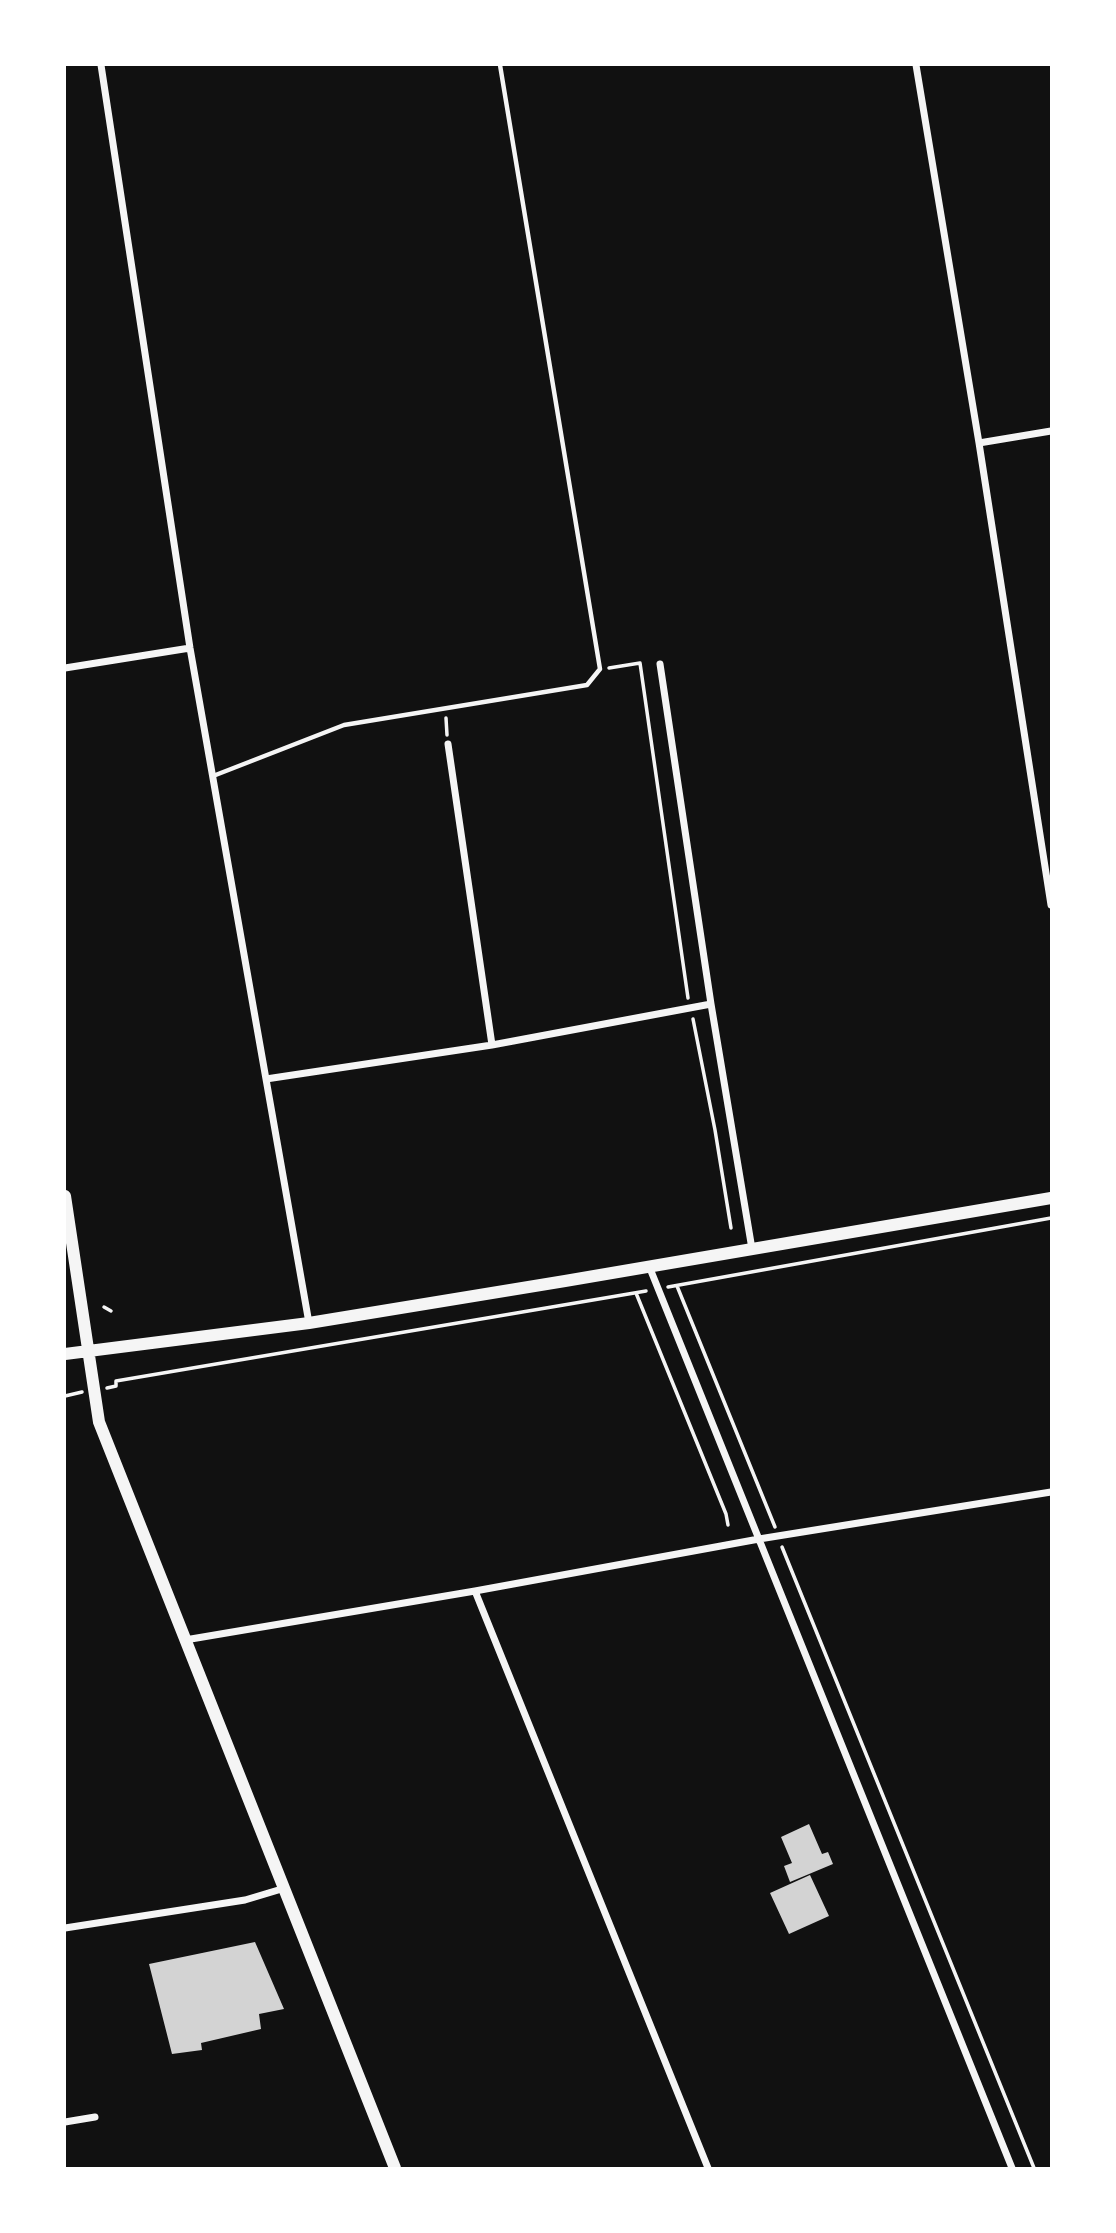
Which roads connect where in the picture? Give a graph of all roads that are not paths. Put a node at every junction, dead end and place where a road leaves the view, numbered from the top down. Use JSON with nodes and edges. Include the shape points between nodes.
{"nodes":[{"id":1,"x":101,"y":65,"type":"edge"},
{"id":2,"x":499,"y":65,"type":"edge"},
{"id":3,"x":916,"y":65,"type":"edge"},
{"id":4,"x":1051,"y":431,"type":"edge"},
{"id":5,"x":979,"y":443,"type":"junction"},
{"id":6,"x":190,"y":648,"type":"junction"},
{"id":7,"x":660,"y":664,"type":"dead end"},
{"id":8,"x":65,"y":668,"type":"edge"},
{"id":9,"x":448,"y":744,"type":"road end"},
{"id":10,"x":213,"y":776,"type":"junction"},
{"id":11,"x":1051,"y":905,"type":"edge"},
{"id":12,"x":711,"y":1004,"type":"junction"},
{"id":13,"x":492,"y":1045,"type":"junction"},
{"id":14,"x":266,"y":1079,"type":"junction"},
{"id":15,"x":65,"y":1196,"type":"edge"},
{"id":16,"x":1051,"y":1198,"type":"edge"},
{"id":17,"x":752,"y":1249,"type":"junction"},
{"id":18,"x":649,"y":1266,"type":"junction"},
{"id":19,"x":309,"y":1323,"type":"junction"},
{"id":20,"x":87,"y":1351,"type":"junction"},
{"id":21,"x":65,"y":1354,"type":"edge"},
{"id":22,"x":1050,"y":1495,"type":"edge"},
{"id":23,"x":759,"y":1539,"type":"junction"},
{"id":24,"x":475,"y":1591,"type":"junction"},
{"id":25,"x":185,"y":1640,"type":"junction"},
{"id":26,"x":285,"y":1888,"type":"junction"},
{"id":27,"x":65,"y":1928,"type":"edge"},
{"id":28,"x":95,"y":2117,"type":"dead end"},
{"id":29,"x":65,"y":2122,"type":"edge"},
{"id":30,"x":395,"y":2168,"type":"edge"},
{"id":31,"x":708,"y":2168,"type":"edge"},
{"id":32,"x":1012,"y":2168,"type":"edge"}],
"edges":[{"from":1,"to":6,"type":"street"},
{"from":2,"to":10,"type":"lane","via":[[600,669],[587,685],[344,725]]},
{"from":3,"to":5,"type":"street"},
{"from":4,"to":5,"type":"street"},
{"from":5,"to":11,"type":"street"},
{"from":6,"to":8,"type":"street"},
{"from":6,"to":10,"type":"street"},
{"from":7,"to":12,"type":"street"},
{"from":9,"to":13,"type":"street"},
{"from":10,"to":14,"type":"street"},
{"from":12,"to":13,"type":"street"},
{"from":12,"to":17,"type":"street"},
{"from":13,"to":14,"type":"street"},
{"from":14,"to":19,"type":"street"},
{"from":15,"to":20,"type":"main road"},
{"from":16,"to":17,"type":"main road"},
{"from":17,"to":18,"type":"main road"},
{"from":18,"to":19,"type":"main road"},
{"from":18,"to":23,"type":"street"},
{"from":19,"to":20,"type":"main road"},
{"from":20,"to":21,"type":"main road"},
{"from":20,"to":25,"type":"main road","via":[[99,1422]]},
{"from":22,"to":23,"type":"street"},
{"from":23,"to":24,"type":"street"},
{"from":23,"to":32,"type":"street"},
{"from":24,"to":25,"type":"street"},
{"from":24,"to":31,"type":"street"},
{"from":25,"to":26,"type":"main road"},
{"from":26,"to":27,"type":"street","via":[[245,1900]]},
{"from":26,"to":30,"type":"main road"},
{"from":28,"to":29,"type":"street"}]}
